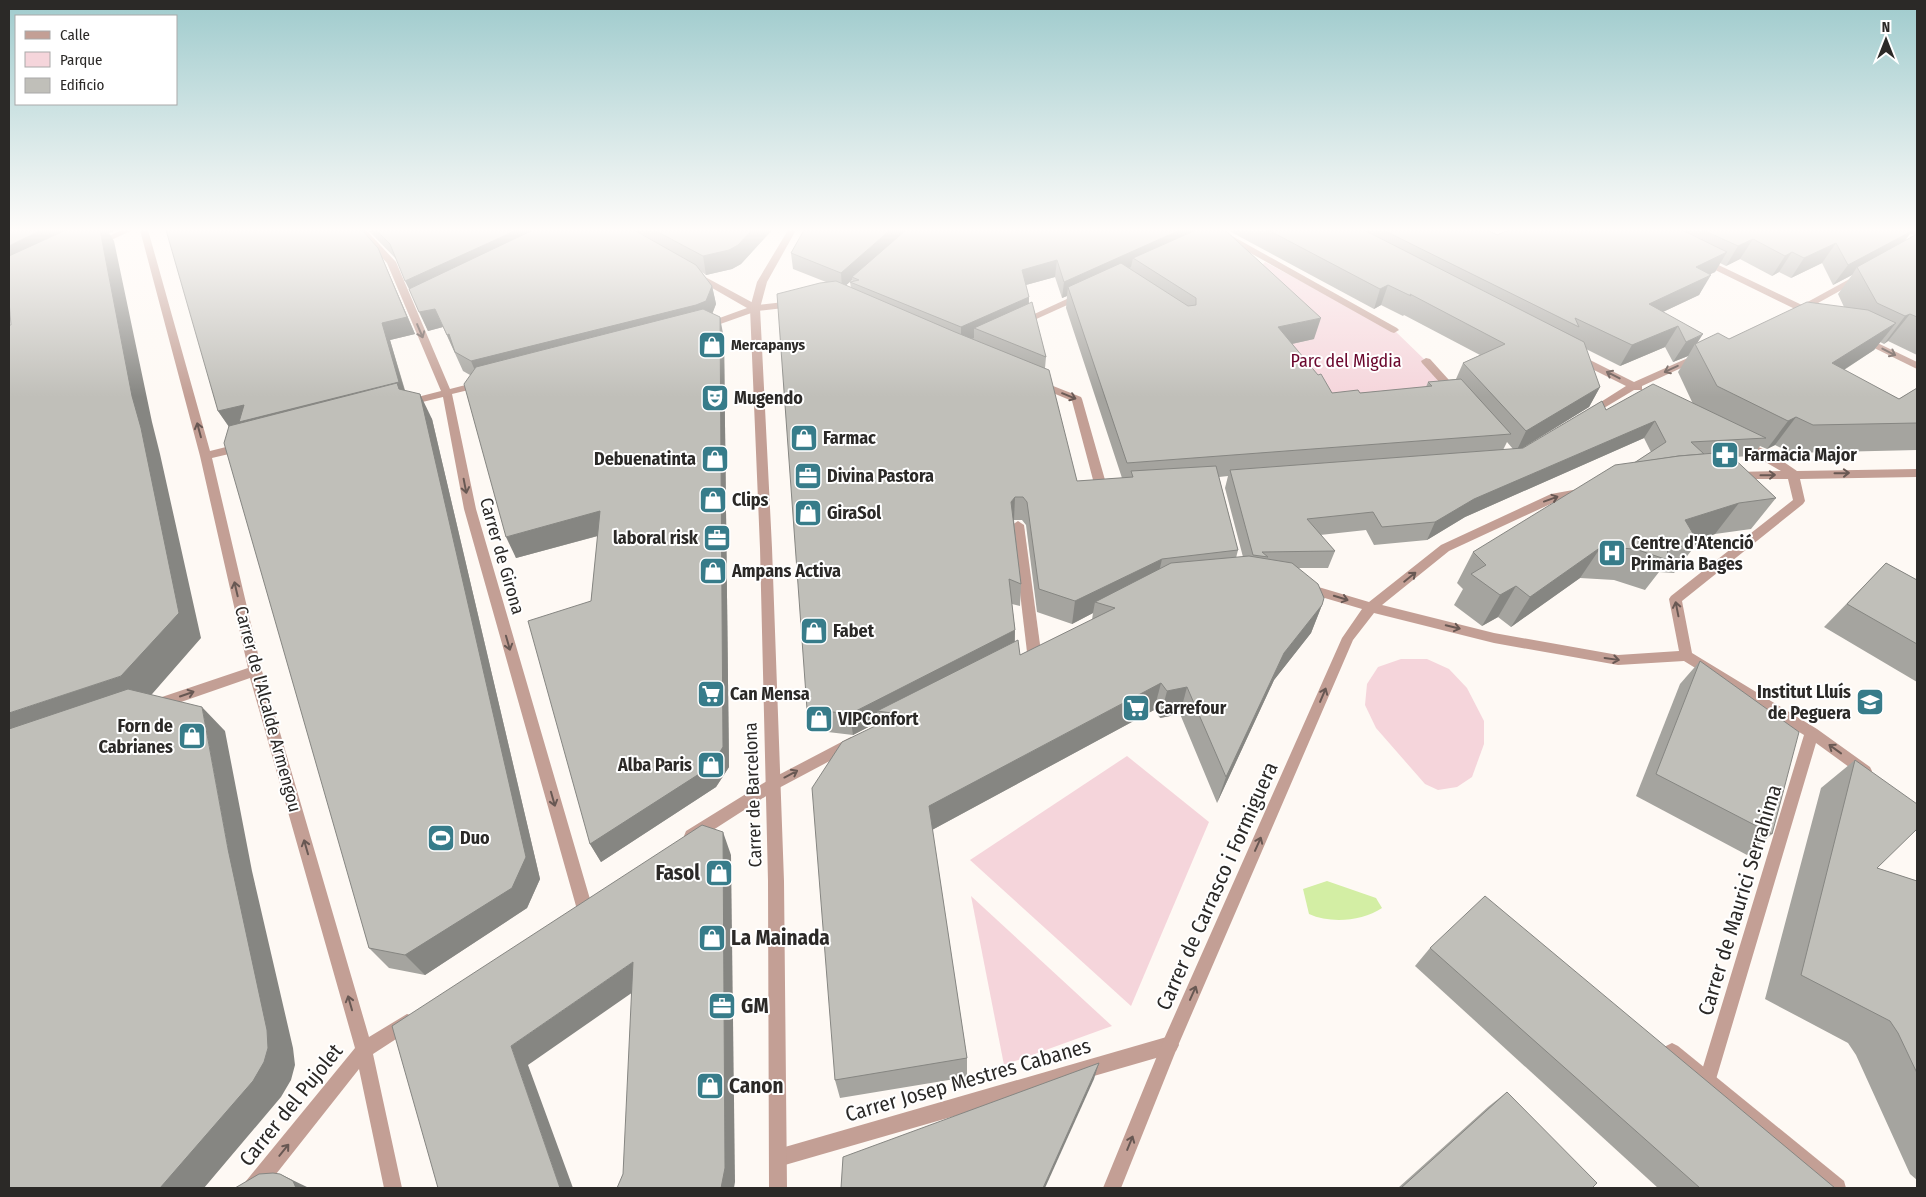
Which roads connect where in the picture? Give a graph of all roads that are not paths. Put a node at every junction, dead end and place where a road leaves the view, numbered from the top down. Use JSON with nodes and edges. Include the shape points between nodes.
{"nodes":[{"id":1,"x":159,"y":286,"type":"edge"},
{"id":2,"x":404,"y":286,"type":"edge"},
{"id":3,"x":715,"y":286,"type":"edge"},
{"id":4,"x":761,"y":286,"type":"edge"},
{"id":5,"x":1314,"y":286,"type":"edge"},
{"id":6,"x":1756,"y":286,"type":"edge"},
{"id":7,"x":1843,"y":286,"type":"edge"},
{"id":8,"x":1092,"y":290,"type":"edge"},
{"id":9,"x":802,"y":303,"type":"edge"},
{"id":10,"x":755,"y":308,"type":"junction"},
{"id":11,"x":1802,"y":308,"type":"junction"},
{"id":12,"x":1786,"y":316,"type":"edge"},
{"id":13,"x":1816,"y":316,"type":"edge"},
{"id":14,"x":1011,"y":327,"type":"edge"},
{"id":15,"x":694,"y":329,"type":"edge"},
{"id":16,"x":1394,"y":330,"type":"dead end"},
{"id":17,"x":1858,"y":336,"type":"edge"},
{"id":18,"x":1566,"y":351,"type":"edge"},
{"id":19,"x":1707,"y":352,"type":"edge"},
{"id":20,"x":1426,"y":361,"type":"dead end"},
{"id":21,"x":1917,"y":366,"type":"edge"},
{"id":22,"x":494,"y":380,"type":"edge"},
{"id":23,"x":1032,"y":381,"type":"edge"},
{"id":24,"x":1634,"y":386,"type":"junction"},
{"id":25,"x":447,"y":393,"type":"junction"},
{"id":26,"x":1647,"y":393,"type":"edge"},
{"id":27,"x":1464,"y":403,"type":"edge"},
{"id":28,"x":393,"y":407,"type":"edge"},
{"id":29,"x":1579,"y":419,"type":"edge"},
{"id":30,"x":1730,"y":437,"type":"edge"},
{"id":31,"x":253,"y":444,"type":"edge"},
{"id":32,"x":206,"y":456,"type":"junction"},
{"id":33,"x":1917,"y":473,"type":"edge"},
{"id":34,"x":1793,"y":474,"type":"junction"},
{"id":35,"x":1724,"y":476,"type":"edge"},
{"id":36,"x":1121,"y":490,"type":"edge"},
{"id":37,"x":1592,"y":491,"type":"edge"},
{"id":38,"x":1018,"y":525,"type":"dead end"},
{"id":39,"x":1296,"y":586,"type":"edge"},
{"id":40,"x":1372,"y":607,"type":"junction"},
{"id":41,"x":1034,"y":652,"type":"edge"},
{"id":42,"x":1686,"y":656,"type":"junction"},
{"id":43,"x":255,"y":671,"type":"junction"},
{"id":44,"x":146,"y":709,"type":"edge"},
{"id":45,"x":1812,"y":733,"type":"junction"},
{"id":46,"x":862,"y":737,"type":"edge"},
{"id":47,"x":1880,"y":782,"type":"edge"},
{"id":48,"x":772,"y":785,"type":"junction"},
{"id":49,"x":679,"y":844,"type":"edge"},
{"id":50,"x":600,"y":896,"type":"edge"},
{"id":51,"x":584,"y":906,"type":"junction"},
{"id":52,"x":568,"y":917,"type":"edge"},
{"id":53,"x":421,"y":1013,"type":"edge"},
{"id":54,"x":1170,"y":1045,"type":"junction"},
{"id":55,"x":364,"y":1050,"type":"junction"},
{"id":56,"x":1672,"y":1052,"type":"edge"},
{"id":57,"x":1708,"y":1080,"type":"junction"},
{"id":58,"x":778,"y":1158,"type":"junction"},
{"id":59,"x":253,"y":1188,"type":"edge"},
{"id":60,"x":393,"y":1188,"type":"edge"},
{"id":61,"x":778,"y":1188,"type":"edge"},
{"id":62,"x":1112,"y":1188,"type":"edge"},
{"id":63,"x":1837,"y":1188,"type":"edge"}],
"edges":[{"from":32,"to":1,"type":"street","name":"Carrer de l'Alcalde Armengou","one_way":true},
{"from":2,"to":25,"type":"street","name":"Carrer de Girona","one_way":true},
{"from":3,"to":10,"type":"street"},
{"from":4,"to":10,"type":"street","name":"Carrer de Barcelona"},
{"from":5,"to":16,"type":"street"},
{"from":6,"to":11,"type":"street"},
{"from":7,"to":11,"type":"street"},
{"from":8,"to":14,"type":"street"},
{"from":9,"to":10,"type":"street"},
{"from":10,"to":15,"type":"street"},
{"from":10,"to":48,"type":"street","name":"Carrer de Barcelona"},
{"from":11,"to":12,"type":"street"},
{"from":11,"to":13,"type":"street"},
{"from":17,"to":21,"type":"street","one_way":true},
{"from":24,"to":18,"type":"street","one_way":true},
{"from":19,"to":24,"type":"street","one_way":true},
{"from":20,"to":27,"type":"street"},
{"from":22,"to":25,"type":"street"},
{"from":23,"to":36,"type":"street","one_way":true,"via":[[1077,399],[1102,491]]},
{"from":24,"to":26,"type":"street"},
{"from":24,"to":29,"type":"street"},
{"from":25,"to":28,"type":"street"},
{"from":25,"to":51,"type":"street","name":"Carrer de Girona","one_way":true,"via":[[470,508]]},
{"from":30,"to":34,"type":"street","via":[[1765,454]]},
{"from":31,"to":32,"type":"street"},
{"from":43,"to":32,"type":"street","name":"Carrer de l'Alcalde Armengou","one_way":true},
{"from":34,"to":33,"type":"street","one_way":true},
{"from":35,"to":34,"type":"street","one_way":true},
{"from":42,"to":34,"type":"street","one_way":true,"via":[[1675,599],[1799,501]]},
{"from":40,"to":37,"type":"street","name":"Carrer de Carrasco i Formiguera","one_way":true,"via":[[1445,548],[1555,497]]},
{"from":38,"to":41,"type":"street"},
{"from":39,"to":40,"type":"street","one_way":true},
{"from":40,"to":42,"type":"street","one_way":true,"via":[[1494,638],[1618,660]]},
{"from":54,"to":40,"type":"street","name":"Carrer de Carrasco i Formiguera","one_way":true,"via":[[1348,638]]},
{"from":42,"to":45,"type":"street"},
{"from":44,"to":43,"type":"street","one_way":true},
{"from":55,"to":43,"type":"street","name":"Carrer de l'Alcalde Armengou","one_way":true},
{"from":47,"to":45,"type":"street","one_way":true},
{"from":45,"to":57,"type":"street","name":"Carrer de Maurici Serrahima"},
{"from":48,"to":46,"type":"street","one_way":true},
{"from":48,"to":49,"type":"street"},
{"from":48,"to":58,"type":"street","name":"Carrer de Barcelona"},
{"from":50,"to":51,"type":"street"},
{"from":51,"to":52,"type":"street"},
{"from":53,"to":55,"type":"street","name":"Carrer del Pujolet"},
{"from":54,"to":58,"type":"street","name":"Carrer Josep Mestres Cabanes"},
{"from":62,"to":54,"type":"street","name":"Carrer de Carrasco i Formiguera","one_way":true},
{"from":59,"to":55,"type":"street","name":"Carrer del Pujolet","one_way":true},
{"from":55,"to":60,"type":"street","name":"Carrer de l'Alcalde Armengou"},
{"from":56,"to":57,"type":"street"},
{"from":57,"to":63,"type":"street"},
{"from":58,"to":61,"type":"street","name":"Carrer de Barcelona"}]}
